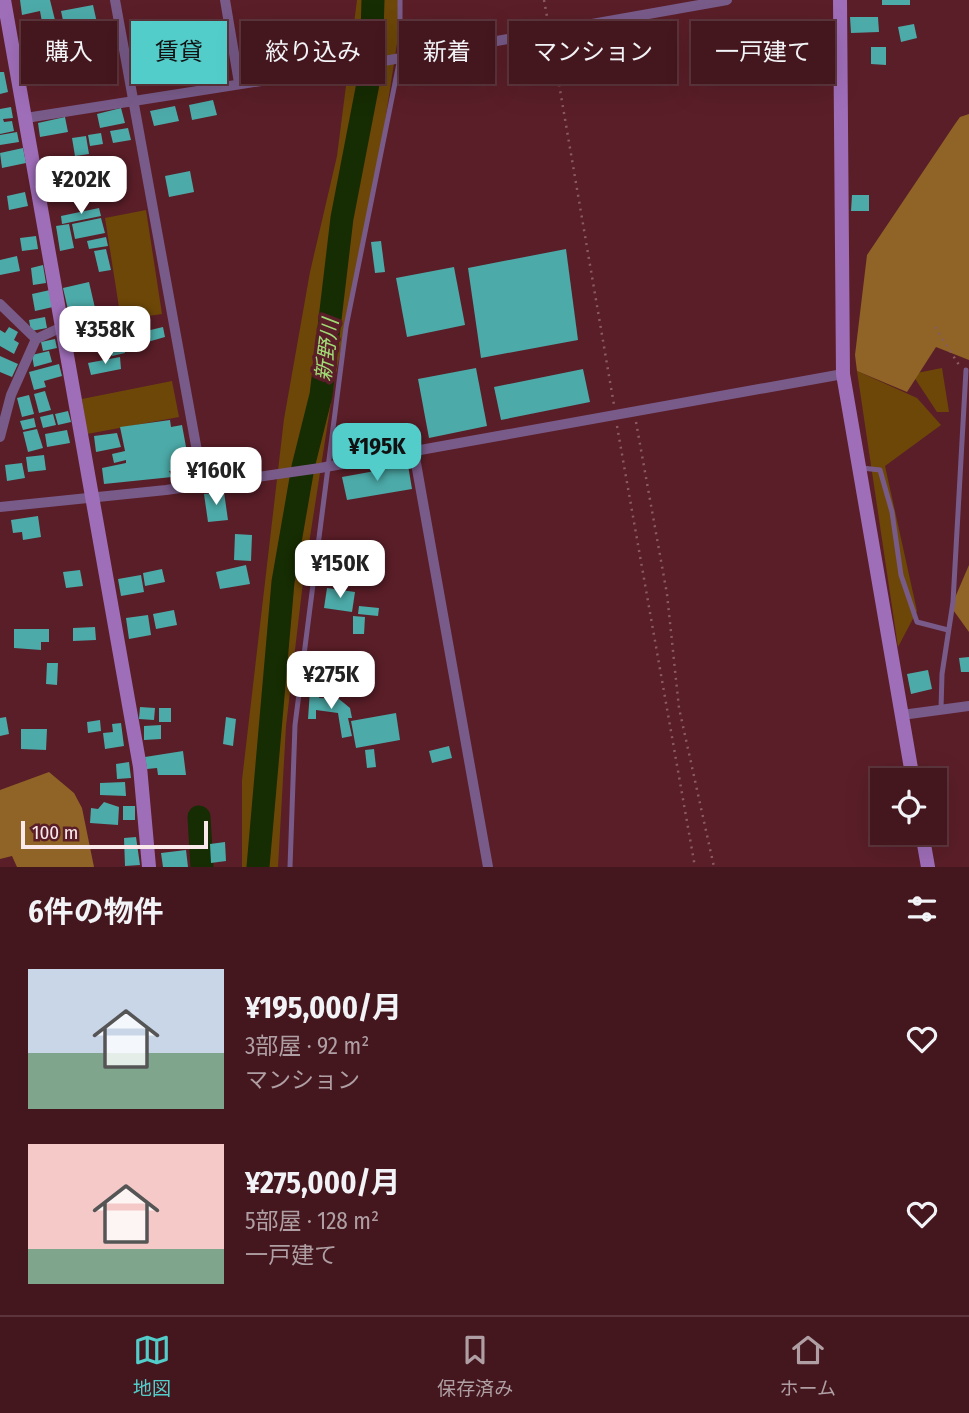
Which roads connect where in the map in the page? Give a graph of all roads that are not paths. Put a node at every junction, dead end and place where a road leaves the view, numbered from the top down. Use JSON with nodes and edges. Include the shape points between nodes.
{"nodes":[{"id":1,"x":4,"y":0,"type":"edge"},
{"id":2,"x":115,"y":0,"type":"edge"},
{"id":3,"x":225,"y":0,"type":"edge"},
{"id":4,"x":400,"y":0,"type":"edge"},
{"id":5,"x":727,"y":0,"type":"edge"},
{"id":6,"x":840,"y":0,"type":"edge"},
{"id":7,"x":400,"y":21,"type":"edge"},
{"id":8,"x":4,"y":24,"type":"edge"},
{"id":9,"x":495,"y":41,"type":"edge"},
{"id":10,"x":399,"y":58,"type":"edge"},
{"id":11,"x":399,"y":63,"type":"edge"},
{"id":12,"x":239,"y":83,"type":"junction"},
{"id":13,"x":133,"y":101,"type":"junction"},
{"id":14,"x":26,"y":118,"type":"junction"},
{"id":15,"x":0,"y":304,"type":"edge"},
{"id":16,"x":62,"y":327,"type":"junction"},
{"id":17,"x":36,"y":339,"type":"junction"},
{"id":18,"x":966,"y":370,"type":"road end"},
{"id":19,"x":843,"y":374,"type":"junction"},
{"id":20,"x":0,"y":437,"type":"edge"},
{"id":21,"x":414,"y":452,"type":"junction"},
{"id":22,"x":325,"y":467,"type":"junction"},
{"id":23,"x":859,"y":467,"type":"junction"},
{"id":24,"x":203,"y":484,"type":"junction"},
{"id":25,"x":91,"y":495,"type":"junction"},
{"id":26,"x":0,"y":507,"type":"edge"},
{"id":27,"x":948,"y":630,"type":"junction"},
{"id":28,"x":969,"y":706,"type":"edge"},
{"id":29,"x":941,"y":710,"type":"junction"},
{"id":30,"x":902,"y":715,"type":"junction"},
{"id":31,"x":911,"y":768,"type":"edge"},
{"id":32,"x":924,"y":845,"type":"edge"},
{"id":33,"x":149,"y":867,"type":"edge"},
{"id":34,"x":290,"y":867,"type":"edge"},
{"id":35,"x":488,"y":867,"type":"edge"},
{"id":36,"x":928,"y":867,"type":"edge"}],
"edges":[{"from":1,"to":8,"type":"street"},
{"from":2,"to":13,"type":"street"},
{"from":3,"to":12,"type":"street"},
{"from":4,"to":7,"type":"lane"},
{"from":5,"to":9,"type":"street"},
{"from":6,"to":19,"type":"street"},
{"from":8,"to":14,"type":"street"},
{"from":10,"to":12,"type":"street"},
{"from":11,"to":22,"type":"lane","via":[[345,327]]},
{"from":12,"to":13,"type":"street"},
{"from":13,"to":14,"type":"street"},
{"from":13,"to":24,"type":"street"},
{"from":14,"to":16,"type":"street"},
{"from":15,"to":17,"type":"street"},
{"from":16,"to":17,"type":"street"},
{"from":16,"to":25,"type":"street"},
{"from":17,"to":20,"type":"street","via":[[11,395]]},
{"from":18,"to":27,"type":"lane"},
{"from":19,"to":21,"type":"street"},
{"from":19,"to":23,"type":"street"},
{"from":21,"to":22,"type":"street"},
{"from":21,"to":35,"type":"street"},
{"from":22,"to":24,"type":"street"},
{"from":22,"to":34,"type":"lane","via":[[295,725]]},
{"from":23,"to":27,"type":"lane","via":[[880,470],[892,512],[901,575],[917,622]]},
{"from":23,"to":30,"type":"street"},
{"from":24,"to":25,"type":"street"},
{"from":25,"to":26,"type":"street"},
{"from":25,"to":33,"type":"street","via":[[140,767]]},
{"from":27,"to":29,"type":"lane"},
{"from":28,"to":29,"type":"street"},
{"from":29,"to":30,"type":"street"},
{"from":30,"to":31,"type":"street"},
{"from":32,"to":36,"type":"street"}]}
